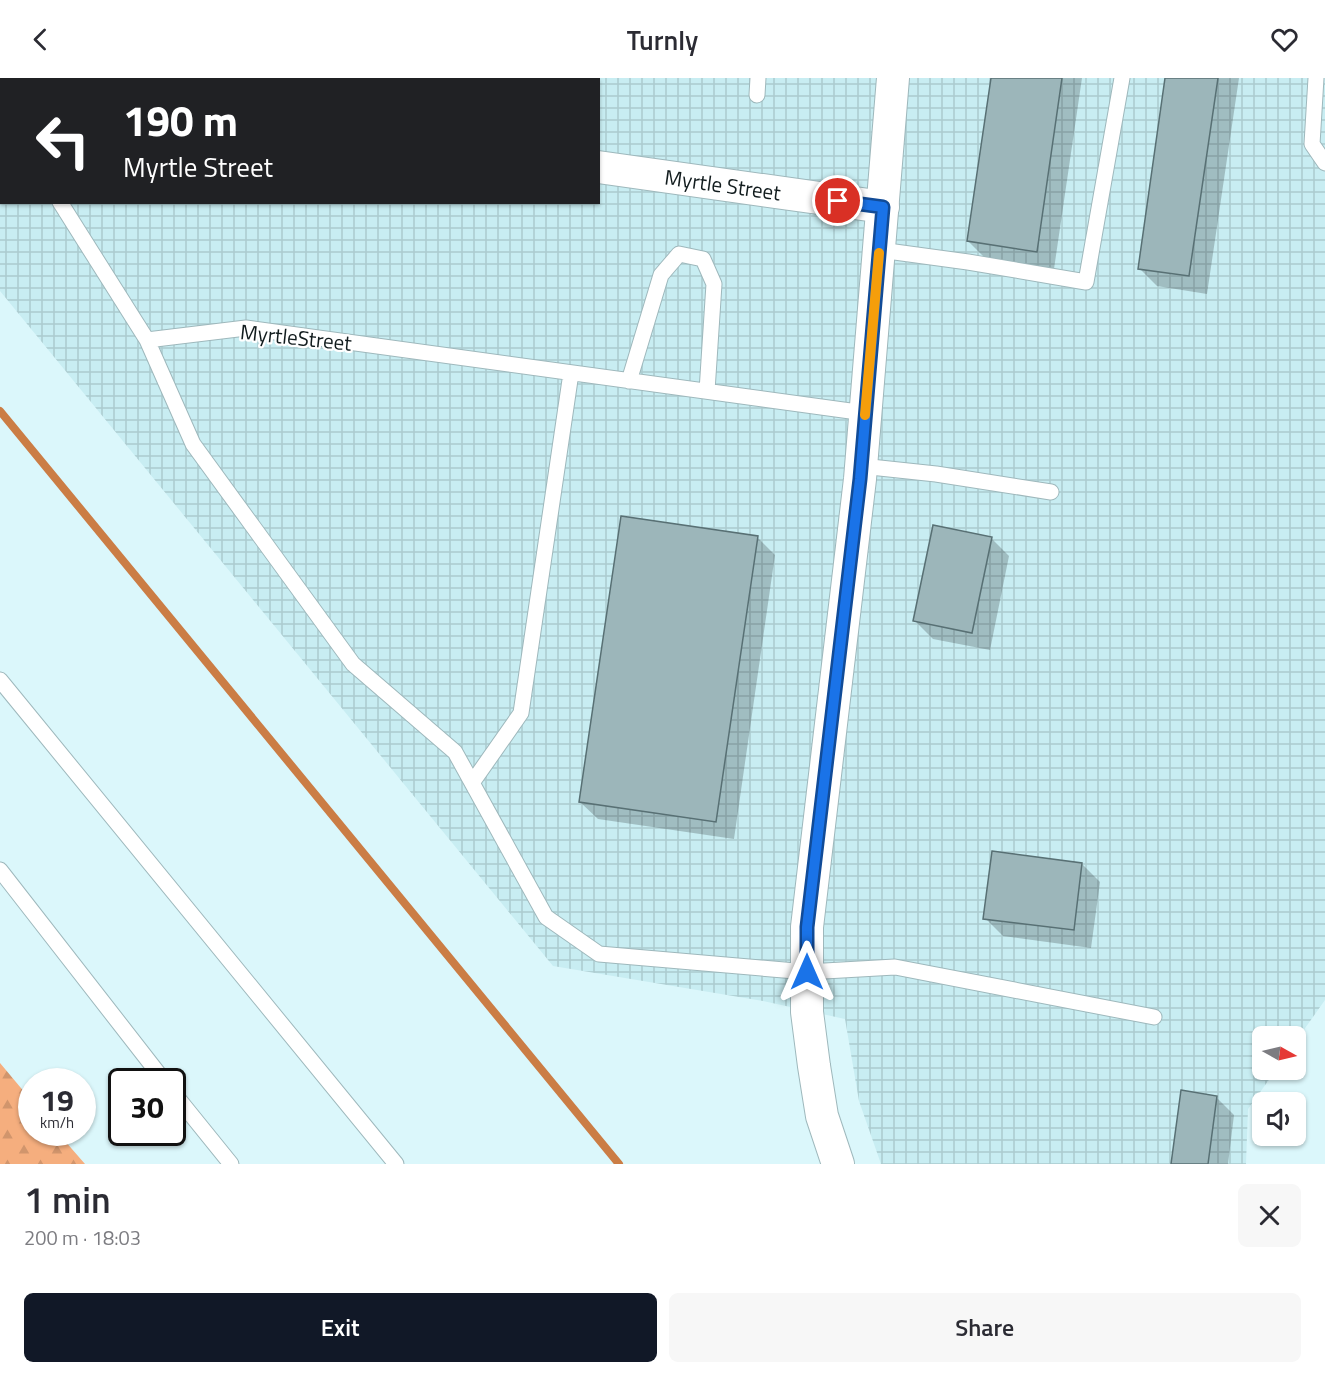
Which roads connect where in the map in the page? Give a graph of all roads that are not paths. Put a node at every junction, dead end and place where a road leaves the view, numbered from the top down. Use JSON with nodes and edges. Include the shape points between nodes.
{"nodes":[{"id":1,"x":758,"y":78,"type":"edge"},
{"id":2,"x":893,"y":78,"type":"edge"},
{"id":3,"x":1122,"y":78,"type":"edge"},
{"id":4,"x":1316,"y":78,"type":"edge"},
{"id":5,"x":757,"y":95,"type":"dead end"},
{"id":6,"x":1325,"y":162,"type":"edge"},
{"id":7,"x":600,"y":167,"type":"edge"},
{"id":8,"x":61,"y":204,"type":"edge"},
{"id":9,"x":883,"y":207,"type":"junction"},
{"id":10,"x":880,"y":250,"type":"junction"},
{"id":11,"x":147,"y":340,"type":"junction"},
{"id":12,"x":571,"y":373,"type":"junction"},
{"id":13,"x":629,"y":381,"type":"junction"},
{"id":14,"x":707,"y":391,"type":"junction"},
{"id":15,"x":866,"y":413,"type":"junction"},
{"id":16,"x":861,"y":466,"type":"junction"},
{"id":17,"x":1051,"y":492,"type":"dead end"},
{"id":18,"x":0,"y":680,"type":"edge"},
{"id":19,"x":472,"y":783,"type":"junction"},
{"id":20,"x":0,"y":870,"type":"edge"},
{"id":21,"x":807,"y":972,"type":"junction"},
{"id":22,"x":1154,"y":1017,"type":"dead end"},
{"id":23,"x":154,"y":1068,"type":"edge"},
{"id":24,"x":186,"y":1108,"type":"edge"},
{"id":25,"x":231,"y":1164,"type":"edge"},
{"id":26,"x":396,"y":1164,"type":"edge"},
{"id":27,"x":838,"y":1164,"type":"edge"}],
"edges":[{"from":1,"to":5,"type":"lane"},
{"from":2,"to":9,"type":"street"},
{"from":3,"to":10,"type":"lane","via":[[1086,282]]},
{"from":4,"to":6,"type":"lane","via":[[1312,144]]},
{"from":7,"to":9,"type":"street","name":"Myrtle Street"},
{"from":8,"to":11,"type":"lane"},
{"from":9,"to":10,"type":"street"},
{"from":10,"to":15,"type":"street"},
{"from":11,"to":12,"type":"lane","name":"MyrtleStreet","via":[[246,328]]},
{"from":11,"to":19,"type":"lane","via":[[193,444],[262,541],[353,664],[455,753]]},
{"from":12,"to":13,"type":"lane","name":"MyrtleStreet"},
{"from":12,"to":19,"type":"lane","via":[[521,713]]},
{"from":13,"to":14,"type":"lane","name":"MyrtleStreet"},
{"from":13,"to":14,"type":"lane","via":[[661,274],[679,254],[703,259],[714,284]]},
{"from":14,"to":15,"type":"lane","name":"MyrtleStreet"},
{"from":15,"to":16,"type":"street"},
{"from":16,"to":17,"type":"lane"},
{"from":16,"to":21,"type":"street","via":[[807,927]]},
{"from":18,"to":26,"type":"lane"},
{"from":19,"to":21,"type":"lane","via":[[546,917],[598,954]]},
{"from":20,"to":23,"type":"lane"},
{"from":21,"to":22,"type":"lane","via":[[895,967]]},
{"from":21,"to":27,"type":"street","via":[[807,1012],[822,1116]]},
{"from":24,"to":25,"type":"lane"}]}
